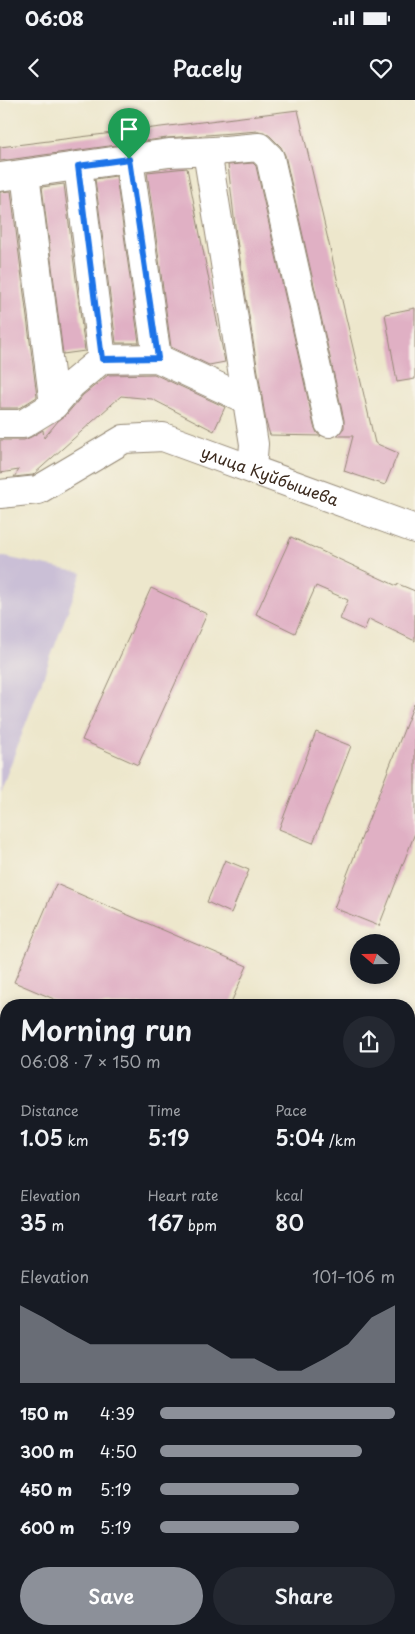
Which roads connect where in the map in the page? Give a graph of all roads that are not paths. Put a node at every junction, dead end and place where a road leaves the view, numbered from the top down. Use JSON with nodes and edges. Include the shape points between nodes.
{"nodes":[{"id":1,"x":214,"y":151,"type":"junction"},
{"id":2,"x":129,"y":159,"type":"junction"},
{"id":3,"x":78,"y":166,"type":"junction"},
{"id":4,"x":12,"y":175,"type":"edge"},
{"id":5,"x":158,"y":358,"type":"junction"},
{"id":6,"x":102,"y":359,"type":"junction"},
{"id":7,"x":248,"y":400,"type":"junction"},
{"id":8,"x":54,"y":405,"type":"junction"},
{"id":9,"x":329,"y":423,"type":"dead end"},
{"id":10,"x":0,"y":424,"type":"edge"},
{"id":11,"x":252,"y":469,"type":"junction"},
{"id":12,"x":0,"y":494,"type":"edge"},
{"id":13,"x":415,"y":529,"type":"edge"}],
"edges":[{"from":1,"to":2,"type":"street"},
{"from":1,"to":7,"type":"street","via":[[209,164]]},
{"from":1,"to":9,"type":"street","via":[[259,148],[270,158]]},
{"from":2,"to":3,"type":"street"},
{"from":2,"to":5,"type":"street"},
{"from":3,"to":4,"type":"street"},
{"from":3,"to":6,"type":"street"},
{"from":4,"to":8,"type":"street"},
{"from":5,"to":6,"type":"street"},
{"from":5,"to":7,"type":"street"},
{"from":6,"to":8,"type":"street","via":[[72,384]]},
{"from":7,"to":11,"type":"street","via":[[254,444]]},
{"from":8,"to":10,"type":"street","via":[[23,424]]},
{"from":11,"to":12,"type":"street","name":"улица Куйбышева","via":[[163,437],[124,439],[38,490]]},
{"from":11,"to":13,"type":"street","name":"улица Куйбышева"}]}
